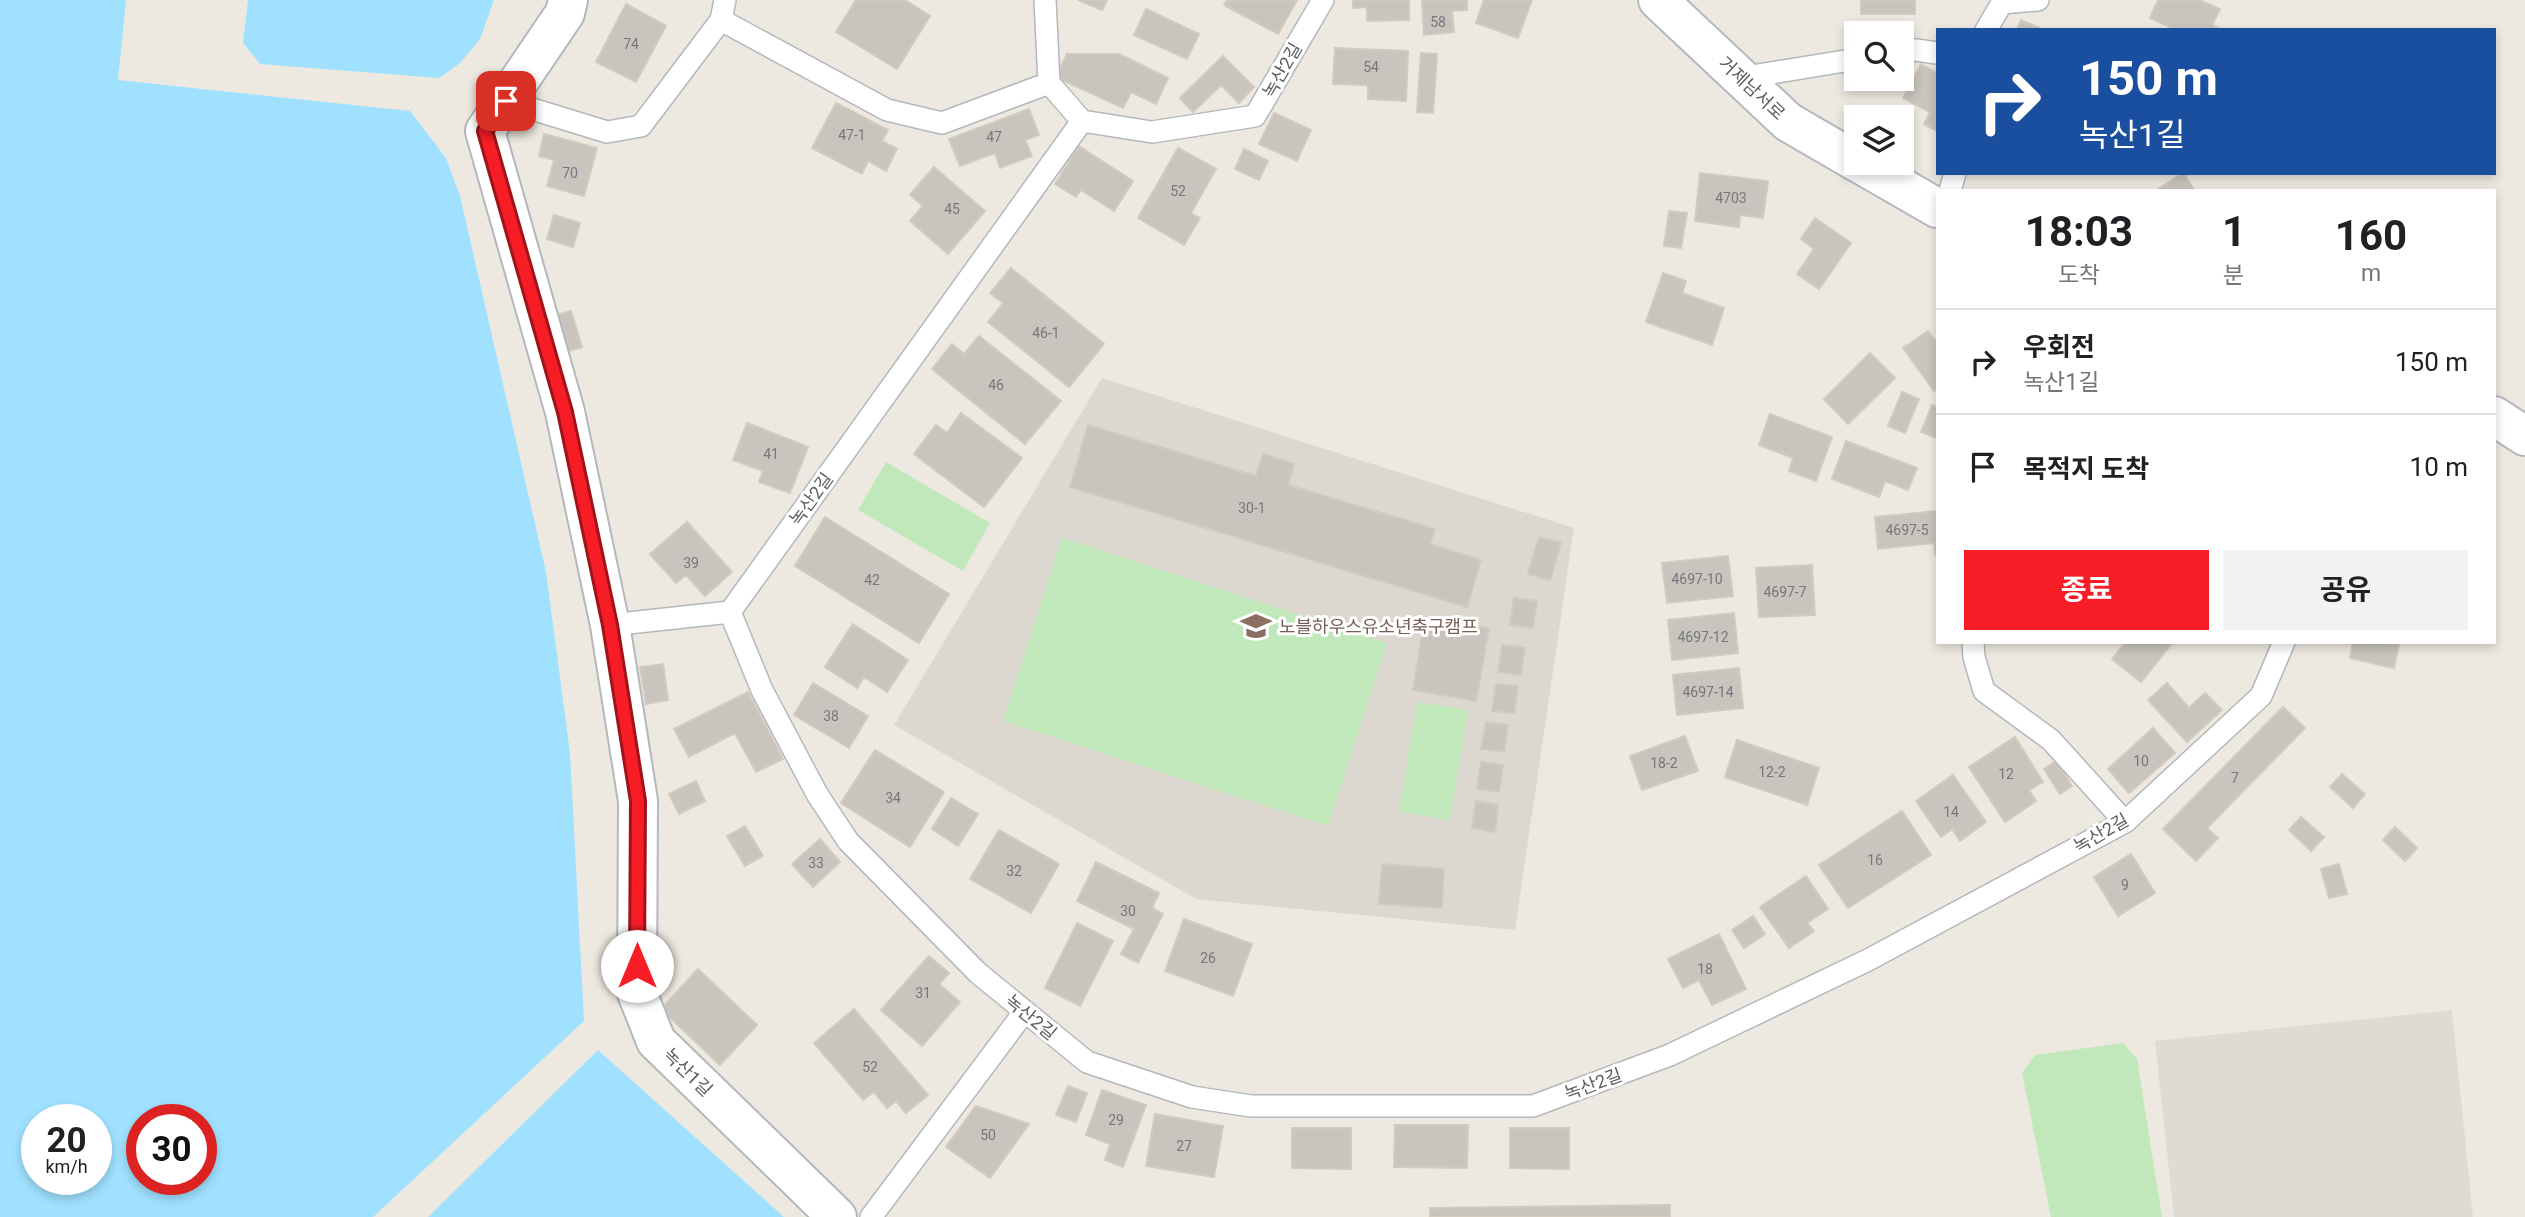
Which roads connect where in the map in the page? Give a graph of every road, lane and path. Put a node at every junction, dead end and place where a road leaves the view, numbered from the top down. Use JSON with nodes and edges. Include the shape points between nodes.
{"nodes":[{"id":1,"x":568,"y":0,"type":"edge"},
{"id":2,"x":1045,"y":0,"type":"edge"},
{"id":3,"x":1323,"y":0,"type":"edge"},
{"id":4,"x":1658,"y":0,"type":"edge"},
{"id":5,"x":2038,"y":0,"type":"edge"},
{"id":6,"x":723,"y":10,"type":"edge"},
{"id":7,"x":1987,"y":28,"type":"edge"},
{"id":8,"x":1914,"y":50,"type":"edge"},
{"id":9,"x":1936,"y":53,"type":"edge"},
{"id":10,"x":1844,"y":61,"type":"edge"},
{"id":11,"x":1740,"y":78,"type":"junction"},
{"id":12,"x":1049,"y":83,"type":"junction"},
{"id":13,"x":506,"y":101,"type":"junction"},
{"id":14,"x":1082,"y":121,"type":"junction"},
{"id":15,"x":1844,"y":154,"type":"edge"},
{"id":16,"x":1880,"y":175,"type":"edge"},
{"id":17,"x":1936,"y":207,"type":"edge"},
{"id":18,"x":2496,"y":417,"type":"edge"},
{"id":19,"x":2525,"y":436,"type":"edge"},
{"id":20,"x":730,"y":612,"type":"junction"},
{"id":21,"x":610,"y":625,"type":"junction"},
{"id":22,"x":1973,"y":644,"type":"edge"},
{"id":23,"x":2283,"y":644,"type":"edge"},
{"id":24,"x":2125,"y":822,"type":"junction"},
{"id":25,"x":1025,"y":1011,"type":"junction"},
{"id":26,"x":837,"y":1217,"type":"edge"},
{"id":27,"x":871,"y":1217,"type":"edge"}],
"edges":[{"from":1,"to":13,"type":"street","name":"녹산1길","via":[[565,13]]},
{"from":2,"to":12,"type":"lane"},
{"from":3,"to":14,"type":"lane","name":"녹산2길","via":[[1255,116],[1153,132]]},
{"from":4,"to":11,"type":"street","name":"거제남서로"},
{"from":5,"to":7,"type":"lane","via":[[2002,3]]},
{"from":6,"to":12,"type":"lane","via":[[887,110],[942,123]]},
{"from":6,"to":13,"type":"lane","via":[[641,126],[607,132]]},
{"from":8,"to":9,"type":"lane"},
{"from":10,"to":11,"type":"lane"},
{"from":11,"to":15,"type":"street","name":"거제남서로","via":[[1788,122]]},
{"from":12,"to":14,"type":"lane"},
{"from":13,"to":21,"type":"street","name":"녹산1길","via":[[485,131],[565,412]]},
{"from":14,"to":20,"type":"lane","name":"녹산2길"},
{"from":16,"to":17,"type":"street","name":"거제남서로"},
{"from":18,"to":19,"type":"street"},
{"from":20,"to":21,"type":"lane"},
{"from":20,"to":25,"type":"lane","name":"녹산2길","via":[[762,690],[817,794],[848,841],[978,973]]},
{"from":21,"to":26,"type":"street","name":"녹산1길","via":[[638,801],[637,993],[656,1041]]},
{"from":22,"to":24,"type":"lane","via":[[1984,691],[2052,740]]},
{"from":23,"to":24,"type":"lane","name":"녹산2길","via":[[2262,696]]},
{"from":24,"to":25,"type":"lane","name":"녹산2길","via":[[1843,972],[1670,1055],[1533,1106],[1251,1107],[1192,1097],[1087,1062]]},
{"from":25,"to":27,"type":"lane"}]}
